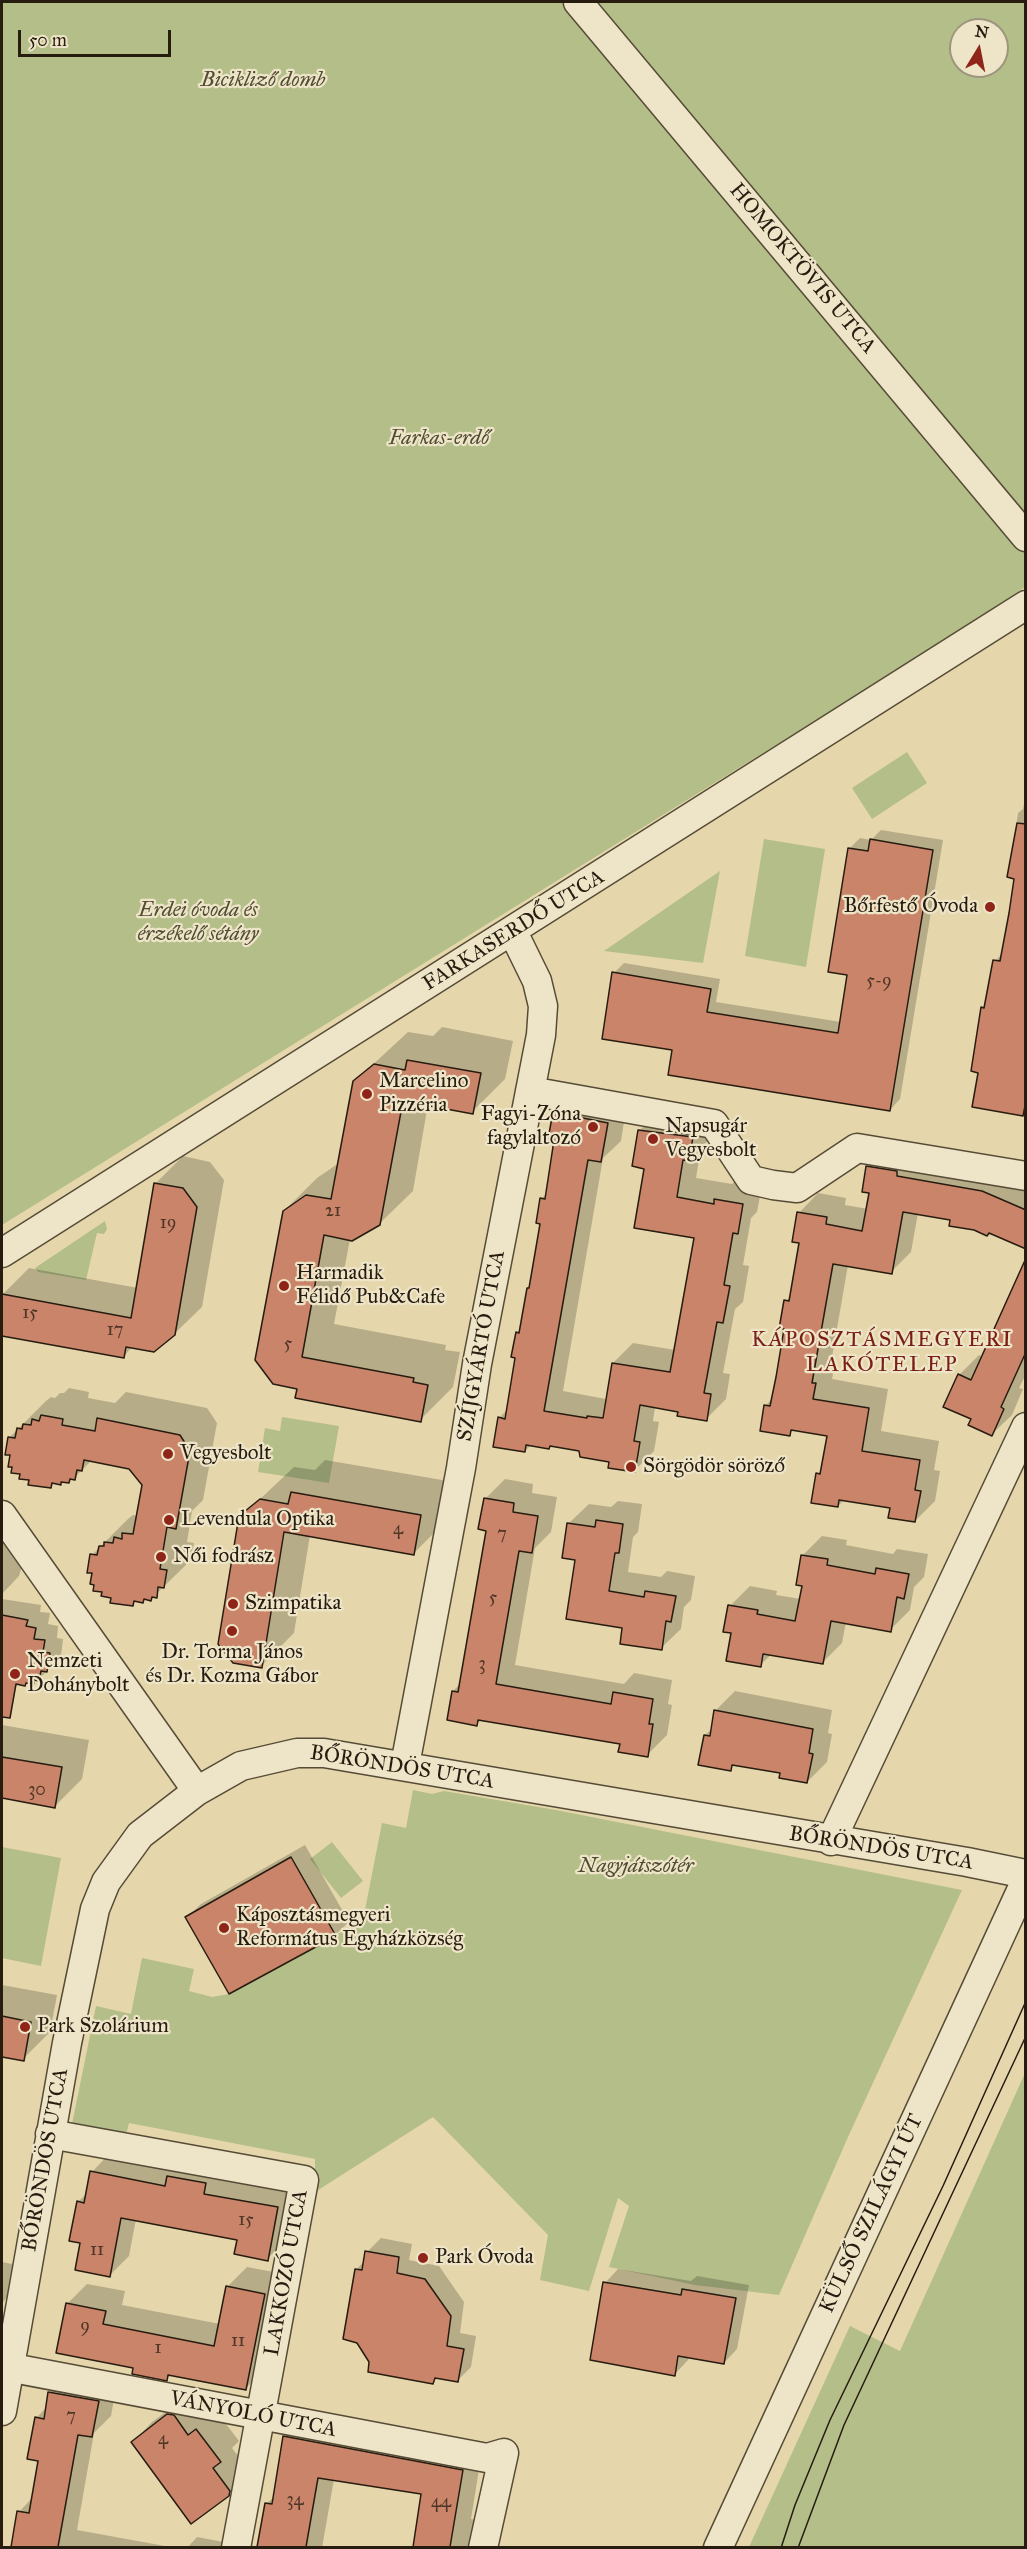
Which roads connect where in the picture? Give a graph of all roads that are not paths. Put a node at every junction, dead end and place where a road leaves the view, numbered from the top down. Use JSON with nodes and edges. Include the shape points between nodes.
{"nodes":[{"id":1,"x":578,"y":2,"type":"edge"},
{"id":2,"x":1026,"y":537,"type":"edge"},
{"id":3,"x":1026,"y":605,"type":"edge"},
{"id":4,"x":513,"y":932,"type":"junction"},
{"id":5,"x":530,"y":1091,"type":"junction"},
{"id":6,"x":1026,"y":1176,"type":"edge"},
{"id":7,"x":2,"y":1253,"type":"edge"},
{"id":8,"x":1026,"y":1427,"type":"edge"},
{"id":9,"x":2,"y":1515,"type":"edge"},
{"id":10,"x":405,"y":1766,"type":"junction"},
{"id":11,"x":197,"y":1791,"type":"junction"},
{"id":12,"x":831,"y":1841,"type":"junction"},
{"id":13,"x":1026,"y":1874,"type":"edge"},
{"id":14,"x":1026,"y":1880,"type":"edge"},
{"id":15,"x":50,"y":2134,"type":"junction"},
{"id":16,"x":5,"y":2367,"type":"edge"},
{"id":17,"x":2,"y":2411,"type":"edge"},
{"id":18,"x":262,"y":2416,"type":"junction"},
{"id":19,"x":236,"y":2547,"type":"edge"},
{"id":20,"x":483,"y":2547,"type":"edge"},
{"id":21,"x":718,"y":2547,"type":"edge"}],
"edges":[{"from":1,"to":2,"type":"street","name":"HOMOKTÖVIS UTCA"},
{"from":3,"to":4,"type":"street","name":"FARKASERDŐ UTCA"},
{"from":4,"to":5,"type":"street","name":"SZÍJGYÁRTÓ UTCA","via":[[537,981],[543,1006]]},
{"from":4,"to":7,"type":"street","name":"FARKASERDŐ UTCA"},
{"from":5,"to":6,"type":"street","via":[[714,1124],[751,1180],[773,1185],[798,1188],[857,1148]]},
{"from":5,"to":10,"type":"street","name":"SZÍJGYÁRTÓ UTCA"},
{"from":8,"to":12,"type":"street"},
{"from":9,"to":11,"type":"street"},
{"from":10,"to":11,"type":"street","name":"BŐRÖNDÖS UTCA","via":[[324,1753],[297,1753],[241,1766]]},
{"from":10,"to":12,"type":"street","name":"BŐRÖNDÖS UTCA"},
{"from":11,"to":15,"type":"street","name":"BŐRÖNDÖS UTCA","via":[[140,1835],[106,1882],[95,1909]]},
{"from":12,"to":13,"type":"street","name":"BŐRÖNDÖS UTCA"},
{"from":14,"to":21,"type":"street","name":"KÜLSŐ SZILÁGYI ÚT"},
{"from":15,"to":16,"type":"street","name":"BŐRÖNDÖS UTCA"},
{"from":15,"to":18,"type":"street","name":"LAKKOZÓ UTCA","via":[[304,2180]]},
{"from":16,"to":17,"type":"street","name":"BŐRÖNDÖS UTCA"},
{"from":16,"to":18,"type":"street","name":"VÁNYOLÓ UTCA"},
{"from":18,"to":19,"type":"street","name":"LAKKOZÓ UTCA"},
{"from":18,"to":20,"type":"street","name":"VÁNYOLÓ UTCA","via":[[487,2458],[504,2453]]}]}
